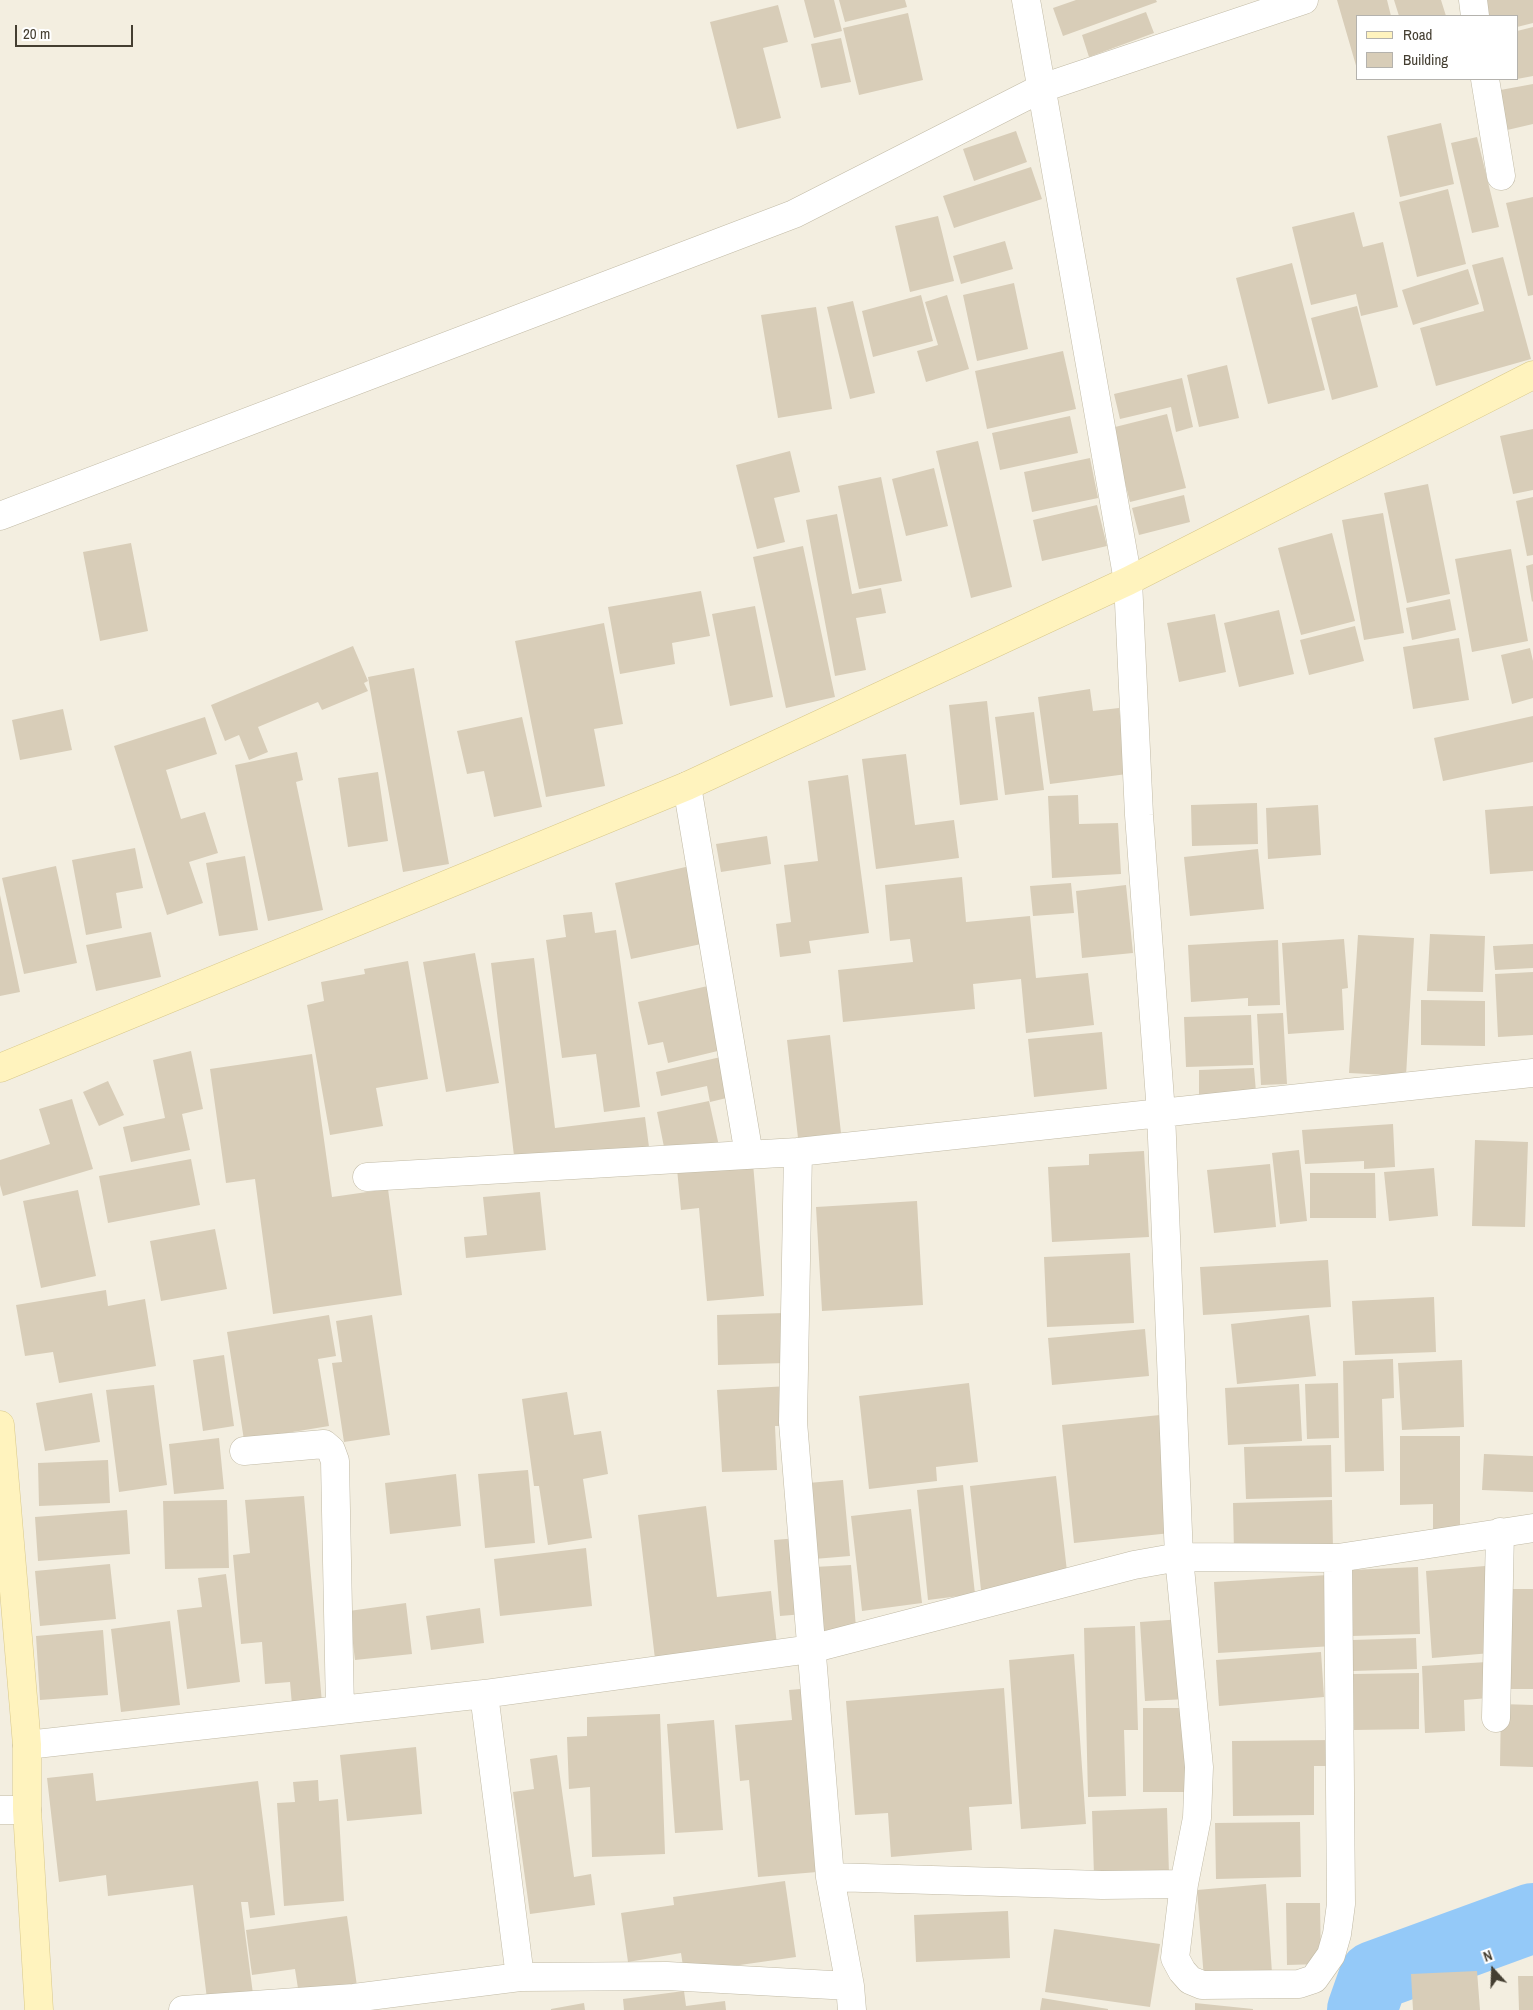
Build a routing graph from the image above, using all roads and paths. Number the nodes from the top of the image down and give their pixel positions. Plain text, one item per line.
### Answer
1 (1026, 0) edge
2 (1304, 0) edge
3 (1473, 0) edge
4 (1475, 15) edge
5 (1485, 80) edge
6 (1042, 88) junction
7 (1501, 176) dead end
8 (1533, 375) edge
9 (0, 516) edge
10 (1128, 581) junction
11 (687, 786) junction
12 (0, 1068) edge
13 (1533, 1073) edge
14 (1161, 1112) junction
15 (798, 1152) junction
16 (749, 1155) junction
17 (367, 1177) dead end
18 (0, 1424) edge
19 (244, 1451) dead end
20 (1533, 1528) edge
21 (1500, 1532) junction
22 (1179, 1557) junction
23 (1338, 1558) junction
24 (812, 1649) junction
25 (484, 1694) junction
26 (340, 1710) junction
27 (1496, 1718) dead end
28 (27, 1745) junction
29 (0, 1810) edge
30 (27, 1810) junction
31 (830, 1877) junction
32 (1184, 1884) junction
33 (520, 1977) junction
34 (851, 1998) edge
35 (39, 2010) edge
36 (183, 2010) edge

1 - 6 street
2 - 6 street
3 - 4 street
5 - 7 street
6 - 9 street
6 - 10 street
8 - 10 street
10 - 11 street
10 - 14 street
11 - 12 street
11 - 16 street
13 - 14 street
14 - 15 street
14 - 22 street
15 - 16 street
15 - 24 street
16 - 17 street
18 - 28 street
19 - 26 street
20 - 21 street
21 - 23 street
21 - 27 street
22 - 23 street
22 - 24 street
22 - 32 street
23 - 32 street
24 - 25 street
24 - 31 street
25 - 26 street
25 - 33 street
26 - 28 street
28 - 30 street
29 - 30 street
30 - 35 street
31 - 32 street
31 - 34 street
33 - 34 street
33 - 36 street

